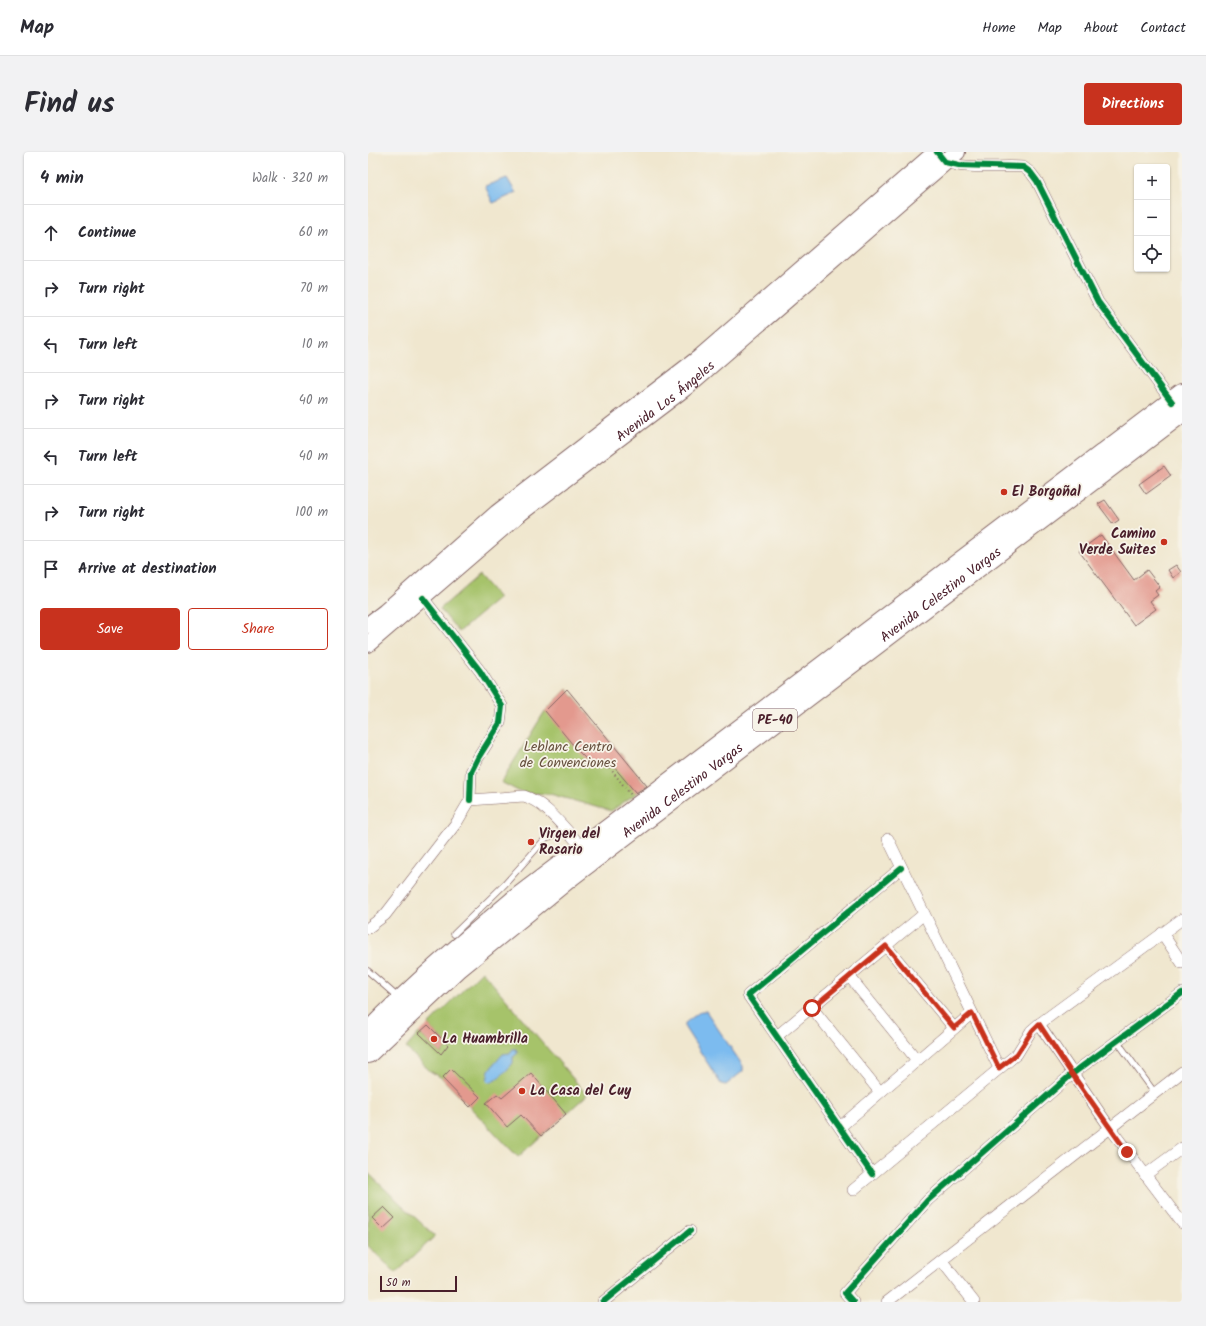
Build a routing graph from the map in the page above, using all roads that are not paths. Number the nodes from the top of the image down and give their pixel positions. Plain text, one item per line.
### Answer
1 (944, 155) edge
2 (1179, 403) edge
3 (423, 598) junction
4 (368, 624) edge
5 (368, 644) edge
6 (692, 774) junction
7 (470, 800) junction
8 (565, 831) junction
9 (614, 834) junction
10 (888, 840) dead end
11 (583, 848) junction
12 (901, 868) junction
13 (924, 914) junction
14 (1182, 919) edge
15 (368, 928) edge
16 (1162, 933) junction
17 (454, 934) dead end
18 (886, 946) junction
19 (1182, 963) edge
20 (368, 971) edge
21 (849, 976) junction
22 (393, 993) dead end
23 (1182, 993) edge
24 (812, 1008) junction
25 (972, 1013) junction
26 (1039, 1024) junction
27 (954, 1028) junction
28 (368, 1033) edge
29 (777, 1036) junction
30 (1117, 1041) junction
31 (368, 1054) edge
32 (917, 1060) junction
33 (999, 1068) junction
34 (1182, 1072) edge
35 (1072, 1074) junction
36 (880, 1092) junction
37 (1155, 1093) junction
38 (840, 1127) junction
39 (1110, 1128) junction
40 (1182, 1148) edge
41 (872, 1174) junction
42 (1146, 1175) junction
43 (853, 1190) dead end
44 (1182, 1223) edge
45 (690, 1231) dead end
46 (941, 1260) junction
47 (603, 1302) edge
48 (852, 1302) edge
49 (887, 1302) edge
50 (974, 1302) edge

1 - 2 street
1 - 3 main road, Avenida Los Ángeles
1 - 4 main road, Avenida Los Ángeles
2 - 6 highway, Avenida Celestino Vargas / PE-40
3 - 5 main road, Avenida Los Ángeles
3 - 7 street
6 - 9 highway, Avenida Celestino Vargas / PE-40
6 - 9 highway, Avenida Celestino Vargas / PE-40
7 - 8 street
7 - 15 street
8 - 11 street
8 - 17 lane
9 - 11 highway, Avenida Celestino Vargas / PE-40
9 - 31 highway, Avenida Celestino Vargas / PE-40
10 - 12 street
11 - 28 highway, Avenida Celestino Vargas / PE-40
12 - 13 street
12 - 29 street
13 - 18 street
13 - 25 street
14 - 16 street
16 - 19 street
16 - 26 street
18 - 21 street
18 - 27 street
20 - 22 lane
21 - 24 street
21 - 32 street
23 - 30 street
24 - 29 street
24 - 36 street
25 - 27 street
25 - 33 street
26 - 33 street
26 - 35 street
27 - 32 street
29 - 38 street
30 - 35 street
30 - 37 lane
32 - 36 street
33 - 41 street
34 - 37 street
35 - 39 street
35 - 48 street
36 - 38 street
37 - 39 street
38 - 41 street
39 - 42 street
39 - 46 street
40 - 42 street
41 - 43 street
42 - 44 street
45 - 47 street
46 - 49 street
46 - 50 street

